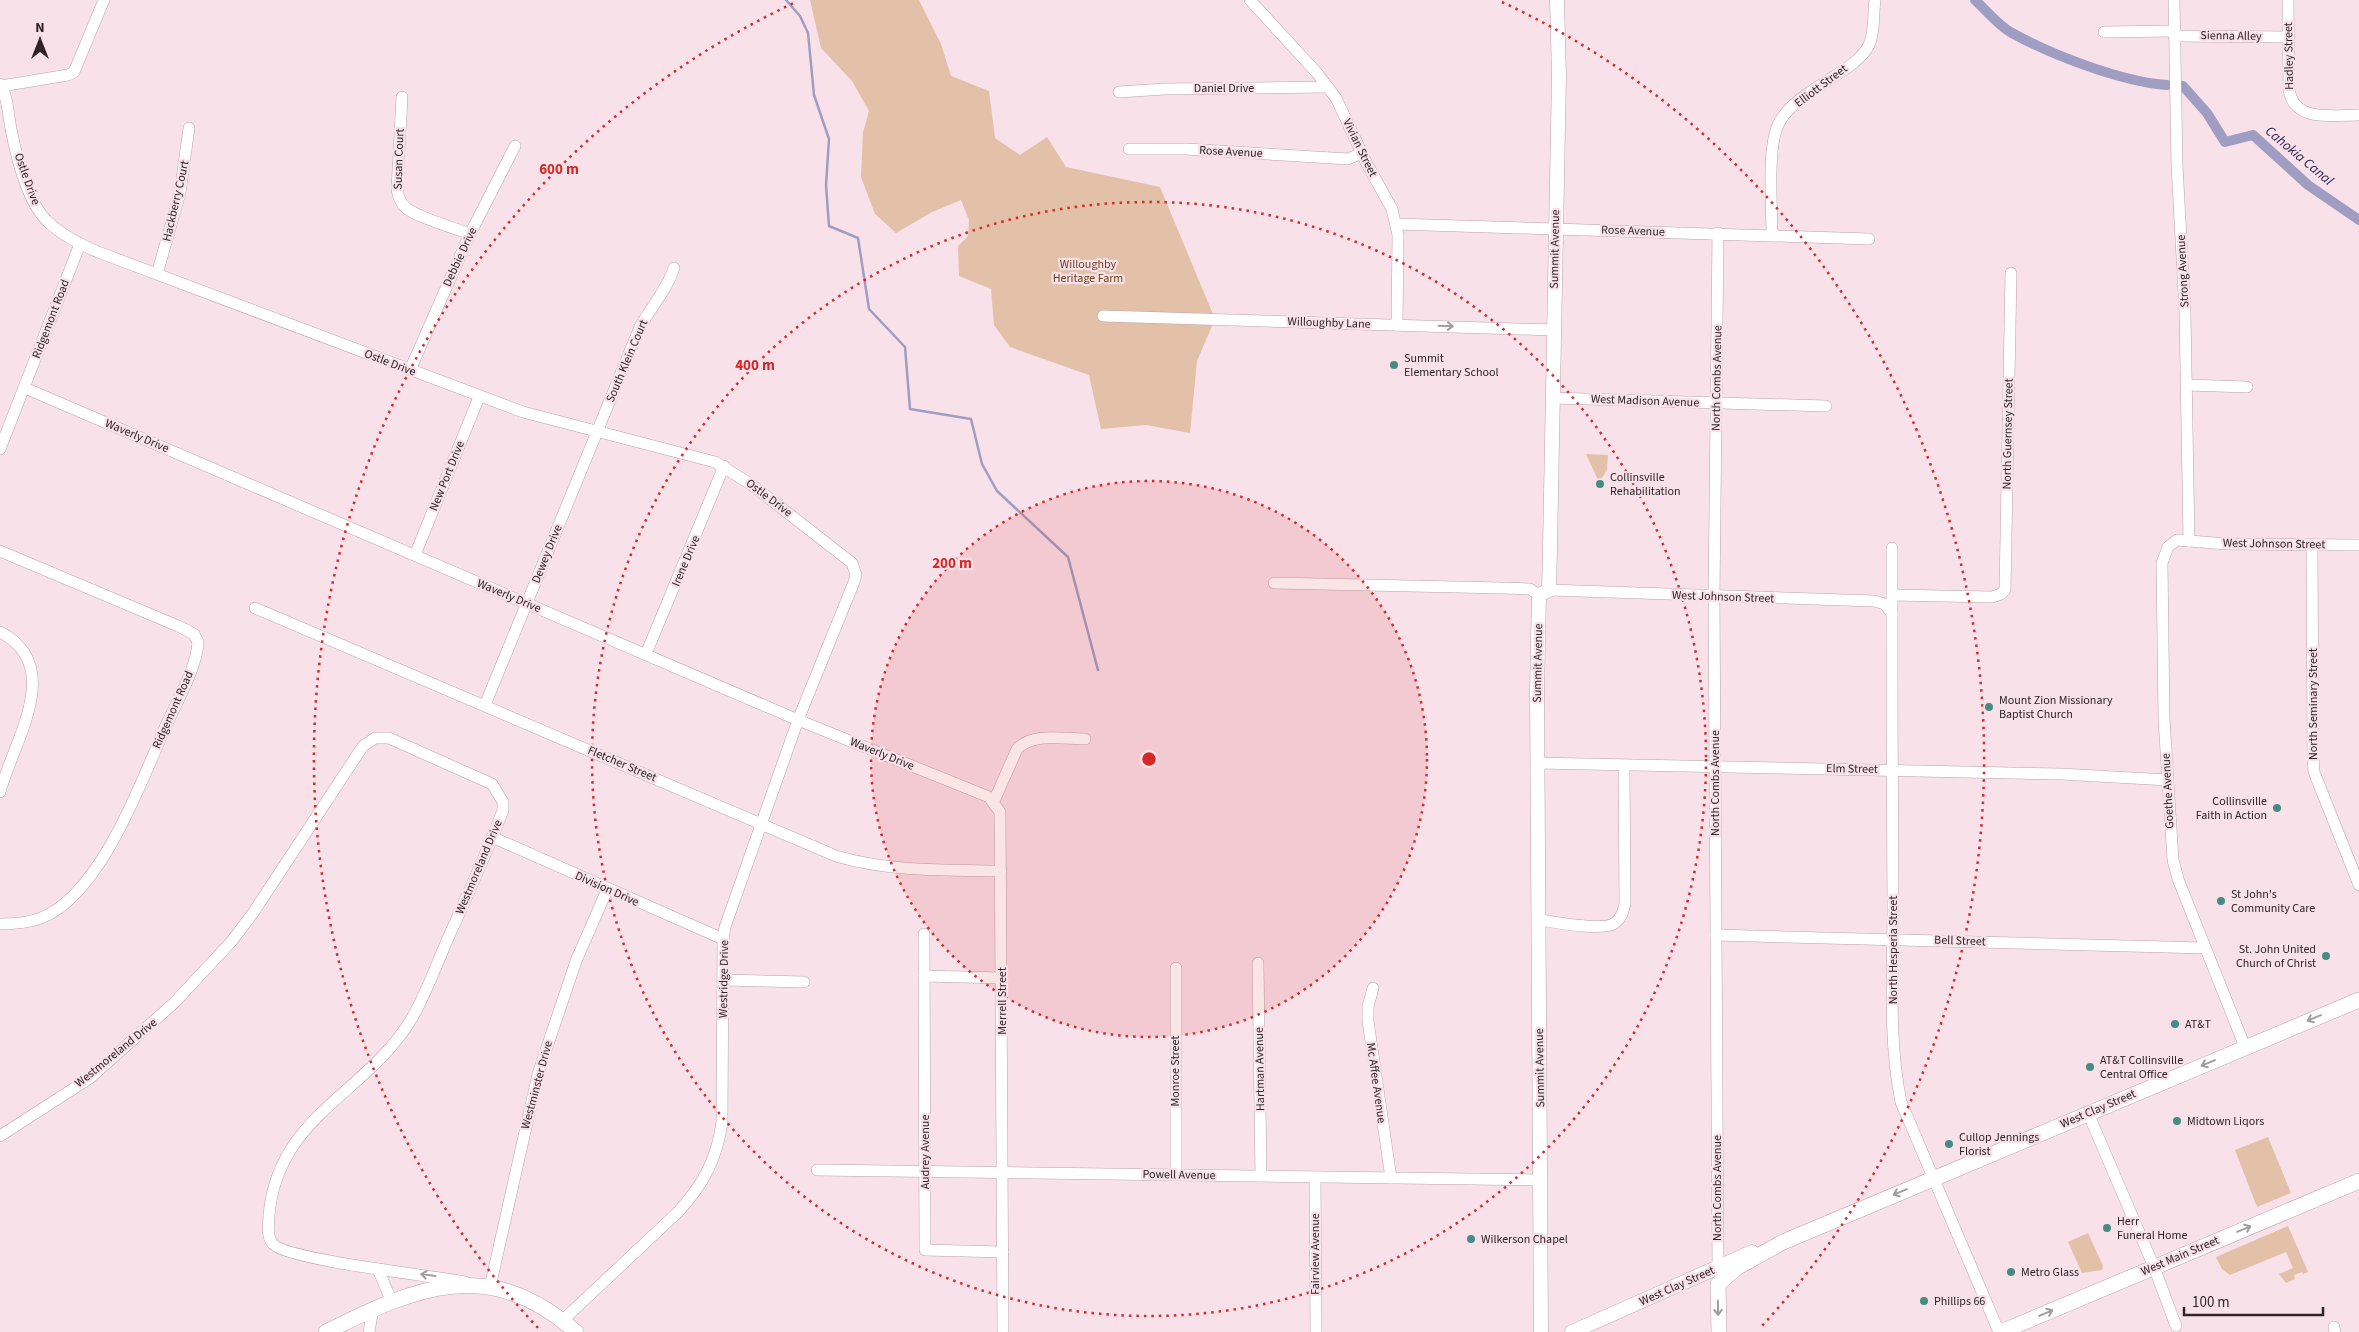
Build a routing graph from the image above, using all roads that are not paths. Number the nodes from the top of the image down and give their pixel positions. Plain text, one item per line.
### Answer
1 (104, 0) edge
2 (1250, 0) edge
3 (1557, 0) edge
4 (1875, 0) edge
5 (2174, 0) edge
6 (2288, 0) edge
7 (2104, 32) dead end
8 (2174, 33) junction
9 (2289, 37) junction
10 (1, 85) edge
11 (1328, 87) junction
12 (1119, 92) dead end
13 (402, 98) dead end
14 (2359, 115) edge
15 (189, 128) dead end
16 (515, 146) dead end
17 (1129, 149) dead end
18 (1362, 153) junction
19 (1396, 224) junction
20 (1556, 228) junction
21 (1718, 233) junction
22 (470, 234) junction
23 (1772, 235) junction
24 (1869, 239) dead end
25 (80, 244) junction
26 (674, 268) dead end
27 (2011, 273) dead end
28 (157, 274) junction
29 (1103, 316) dead end
30 (1397, 325) junction
31 (1554, 330) junction
32 (410, 370) junction
33 (2187, 385) junction
34 (2246, 387) dead end
35 (25, 388) junction
36 (479, 397) junction
37 (1553, 398) junction
38 (1717, 403) junction
39 (1826, 406) dead end
40 (597, 430) junction
41 (0, 450) edge
42 (724, 466) junction
43 (2189, 541) junction
44 (2312, 545) junction
45 (2359, 545) edge
46 (1892, 548) dead end
47 (0, 551) edge
48 (415, 555) junction
49 (855, 570) joint
50 (1274, 583) dead end
51 (1544, 593) junction
52 (1892, 595) junction
53 (1714, 597) junction
54 (527, 603) junction
55 (255, 608) dead end
56 (1892, 614) junction
57 (0, 632) edge
58 (646, 654) junction
59 (485, 705) junction
60 (798, 720) junction
61 (1085, 739) dead end
62 (1537, 763) junction
63 (1624, 766) junction
64 (1715, 766) junction
65 (1892, 770) junction
66 (2168, 780) junction
67 (0, 792) edge
68 (994, 801) junction
69 (761, 825) junction
70 (492, 838) junction
71 (1000, 871) junction
72 (2359, 885) edge
73 (607, 890) junction
74 (1539, 920) junction
75 (0, 924) edge
76 (924, 934) dead end
77 (1716, 935) junction
78 (723, 939) junction
79 (1893, 939) junction
80 (2205, 948) junction
81 (1258, 963) dead end
82 (1176, 968) dead end
83 (924, 976) junction
84 (1001, 978) junction
85 (723, 980) junction
86 (804, 982) dead end
87 (1373, 988) dead end
88 (2359, 1000) edge
89 (2245, 1047) junction
90 (2088, 1113) junction
91 (0, 1136) edge
92 (817, 1170) dead end
93 (925, 1171) junction
94 (1002, 1172) junction
95 (1176, 1174) junction
96 (1262, 1176) junction
97 (1315, 1177) junction
98 (1391, 1178) junction
99 (1932, 1178) junction
100 (1541, 1180) junction
101 (2359, 1181) edge
102 (1783, 1242) junction
103 (1003, 1252) junction
104 (2154, 1267) junction
105 (378, 1268) junction
106 (1718, 1268) junction
107 (1718, 1284) junction
108 (483, 1286) junction
109 (391, 1300) junction
110 (373, 1308) junction
111 (563, 1320) junction
112 (2176, 1326) dead end
113 (326, 1332) edge
114 (369, 1332) edge
115 (576, 1332) edge
116 (1003, 1332) edge
117 (1316, 1332) edge
118 (1541, 1332) edge
119 (1572, 1332) edge
120 (1719, 1332) edge
121 (2000, 1332) edge

1 - 10 street
2 - 11 street, Vivian Street
3 - 20 street, Summit Avenue
4 - 23 street, Elliott Street
5 - 8 street, Strong Avenue
6 - 9 street, Hadley Street
7 - 8 street, Sienna Alley
8 - 9 street, Sienna Alley
8 - 33 street, Strong Avenue
9 - 14 street, Hadley Street
10 - 25 street, Ostle Drive
11 - 12 street, Daniel Drive
11 - 18 street, Vivian Street
13 - 22 street, Susan Court
15 - 28 street, Hackberry Court
16 - 22 street, Debbie Drive
17 - 18 street, Rose Avenue
18 - 19 street, Vivian Street
19 - 20 street, Rose Avenue
19 - 30 street, Vivian Street
20 - 21 street, Rose Avenue
20 - 31 street, Summit Avenue
21 - 23 street, Rose Avenue
21 - 38 street, North Combs Avenue
22 - 32 street, Debbie Drive
23 - 24 street, Rose Avenue
25 - 28 street, Ostle Drive
25 - 35 street, Ridgemont Road
26 - 40 street, South Klein Court
27 - 52 street, North Guernsey Street
28 - 32 street, Ostle Drive
29 - 30 street, Willoughby Lane
30 -> 31 street, Willoughby Lane
31 - 37 street, Summit Avenue
32 - 36 street, Ostle Drive
33 - 34 street
33 - 43 street, Strong Avenue
35 - 41 street, Ridgemont Road
35 - 48 street, Waverly Drive
36 - 40 street, Ostle Drive
36 - 48 street, New Port Drive
37 - 38 street, West Madison Avenue
37 - 51 street, Summit Avenue
38 - 39 street, West Madison Avenue
38 - 53 street, North Combs Avenue
40 - 42 street, Ostle Drive
40 - 54 street, Dewey Drive
42 - 49 street, Ostle Drive
42 - 58 street, Irene Drive
43 - 44 street, West Johnson Street
43 - 66 street, Goethe Avenue
44 - 45 street, West Johnson Street
44 - 72 street, North Seminary Street
46 - 52 street, North Hesperia Street
47 - 75 street, Ridgemont Road
48 - 54 street, Waverly Drive
49 - 60 street, Westridge Drive
50 - 51 street, West Johnson Street
51 - 53 street, West Johnson Street
51 - 62 street, Summit Avenue
52 - 56 street, North Hesperia Street
53 - 56 street, West Johnson Street
53 - 64 street, North Combs Avenue
54 - 58 street, Waverly Drive
54 - 59 street, Dewey Drive
55 - 59 street, Fletcher Street
56 - 65 street, North Hesperia Street
57 - 67 street
58 - 60 street, Waverly Drive
59 - 69 street, Fletcher Street
60 - 68 street, Waverly Drive
60 - 69 street, Westridge Drive
61 - 68 street
62 - 63 street, Elm Street
62 - 74 street, Summit Avenue
63 - 64 street, Elm Street
63 - 74 street
64 - 65 street, Elm Street
64 - 77 street, North Combs Avenue
65 - 66 street, Elm Street
65 - 79 street, North Hesperia Street
66 - 80 street, Goethe Avenue
68 - 71 street, Merrell Street
69 - 71 street, Fletcher Street
69 - 78 street, Westridge Drive
70 - 73 street, Division Drive
70 - 91 street, Westmoreland Drive
70 - 105 street, Westmoreland Drive
71 - 84 street, Merrell Street
73 - 78 street, Division Drive
73 - 108 street, Westminster Drive
74 - 100 street, Summit Avenue
76 - 83 street, Audrey Avenue
77 - 79 street, Bell Street
77 - 106 street, North Combs Avenue
78 - 85 street, Westridge Drive
79 - 80 street, Bell Street
79 - 99 street, North Hesperia Street
80 - 89 street, Goethe Avenue
81 - 96 street, Hartman Avenue
82 - 95 street, Monroe Street
83 - 84 street
83 - 93 street, Audrey Avenue
84 - 94 street, Merrell Street
85 - 86 street
85 - 111 street, Westridge Drive
87 - 98 street, Mc Affee Avenue
88 -> 89 main road, West Clay Street
89 -> 90 main road, West Clay Street
90 - 99 main road, West Clay Street
90 - 104 street
92 - 93 street, Powell Avenue
93 - 94 street, Powell Avenue
93 - 103 street, Audrey Avenue
94 - 95 street, Powell Avenue
94 - 103 street, Merrell Street
95 - 96 street, Powell Avenue
96 - 97 street, Powell Avenue
97 - 98 street, Powell Avenue
97 - 117 street, Fairview Avenue
98 - 100 street, Powell Avenue
99 -> 102 main road, West Clay Street
99 - 121 street, North Hesperia Street
100 - 118 street, Summit Avenue
104 -> 101 main road, West Main Street
102 - 106 street, West Clay Street
102 - 107 main road, West Clay Street
103 - 116 street, Merrell Street
104 - 112 street
121 -> 104 main road, West Main Street
108 -> 105 street, Westmoreland Drive
105 - 109 street
106 - 107 street, North Combs Avenue
106 - 119 street, West Clay Street
107 -> 120 main road, North Combs Avenue
108 - 109 main road
108 - 111 main road
109 - 110 main road
110 - 113 main road
110 - 114 street
111 - 115 main road

